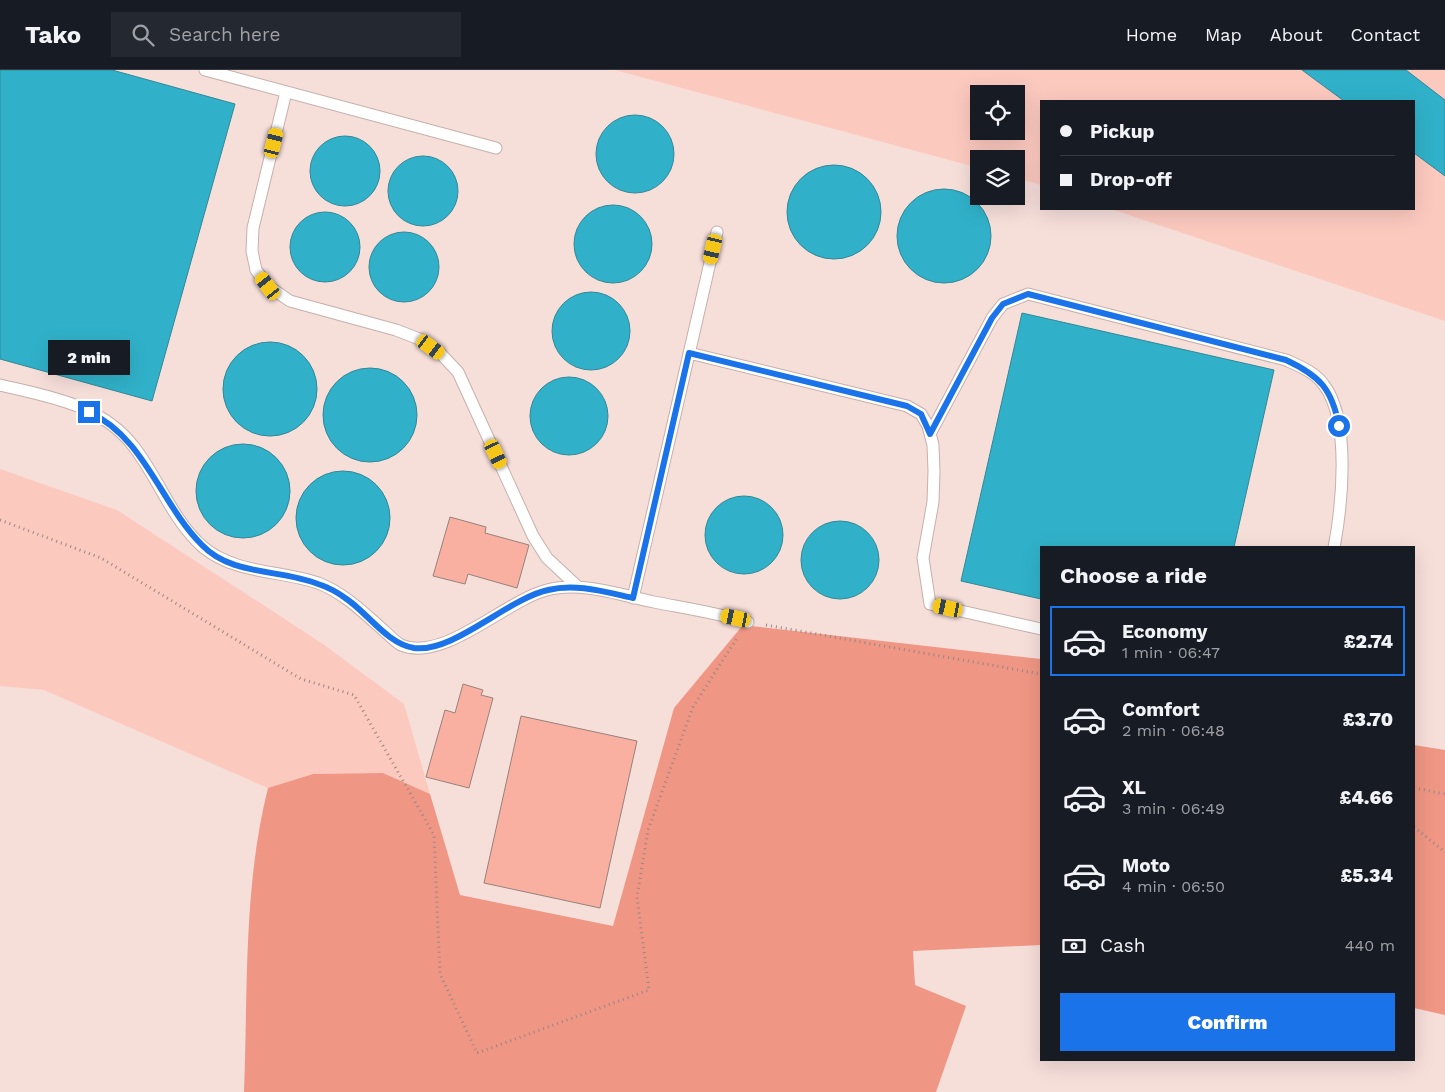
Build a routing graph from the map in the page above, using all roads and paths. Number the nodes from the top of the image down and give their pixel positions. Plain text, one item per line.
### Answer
1 (205, 70) edge
2 (286, 92) junction
3 (496, 148) dead end
4 (717, 232) dead end
5 (689, 353) junction
6 (0, 385) edge
7 (930, 434) junction
8 (0, 520) edge
9 (1334, 546) edge
10 (578, 587) junction
11 (633, 598) junction
12 (748, 622) junction
13 (1040, 629) edge
14 (1040, 674) edge
15 (1415, 788) edge
16 (1445, 794) edge
17 (1415, 828) edge
18 (1445, 852) edge

1 - 2 lane
2 - 3 lane
2 - 10 lane
4 - 5 lane
5 - 7 lane
5 - 11 lane
6 - 10 lane
7 - 9 lane
7 - 13 lane
8 - 12 path
10 - 11 lane
11 - 12 lane
12 - 14 path
15 - 16 path
17 - 18 path

